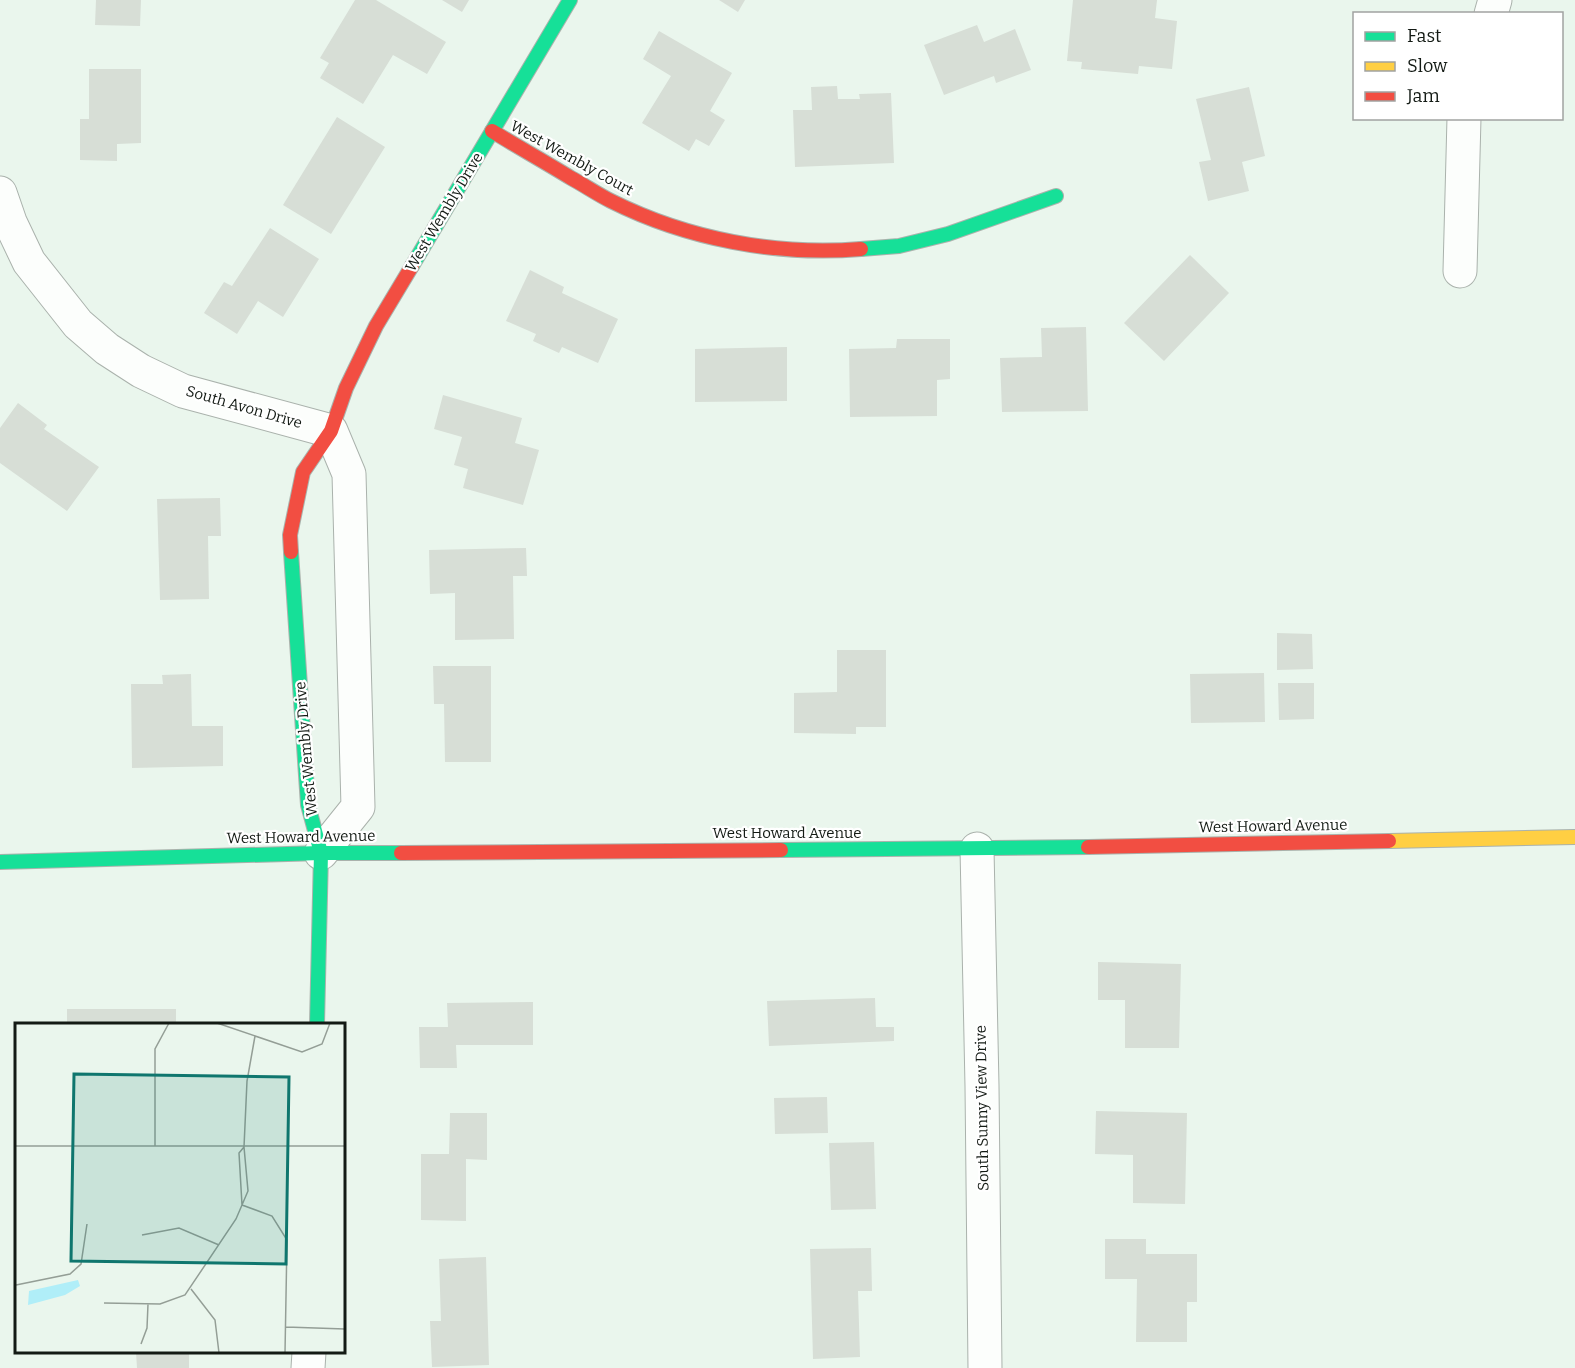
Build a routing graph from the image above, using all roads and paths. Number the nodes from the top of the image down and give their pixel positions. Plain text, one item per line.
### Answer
1 (570, 0) edge
2 (1464, 120) edge
3 (492, 131) junction
4 (0, 193) edge
5 (1056, 196) dead end
6 (1460, 271) dead end
7 (331, 430) junction
8 (1575, 837) edge
9 (977, 849) junction
10 (321, 853) junction
11 (0, 862) edge
12 (316, 1023) edge
13 (309, 1353) edge
14 (308, 1368) edge
15 (985, 1368) edge

1 - 3 street, West Wembly Drive
2 - 6 street
3 - 5 street, West Wembly Court
3 - 7 street, West Wembly Drive
4 - 7 street, South Avon Drive
7 - 10 street, West Wembly Drive
7 - 10 street
8 - 9 street, West Howard Avenue
9 - 10 street, West Howard Avenue
9 - 15 street, South Sunny View Drive
10 - 11 street, West Howard Avenue
10 - 12 street, West Wembly Drive
13 - 14 street

